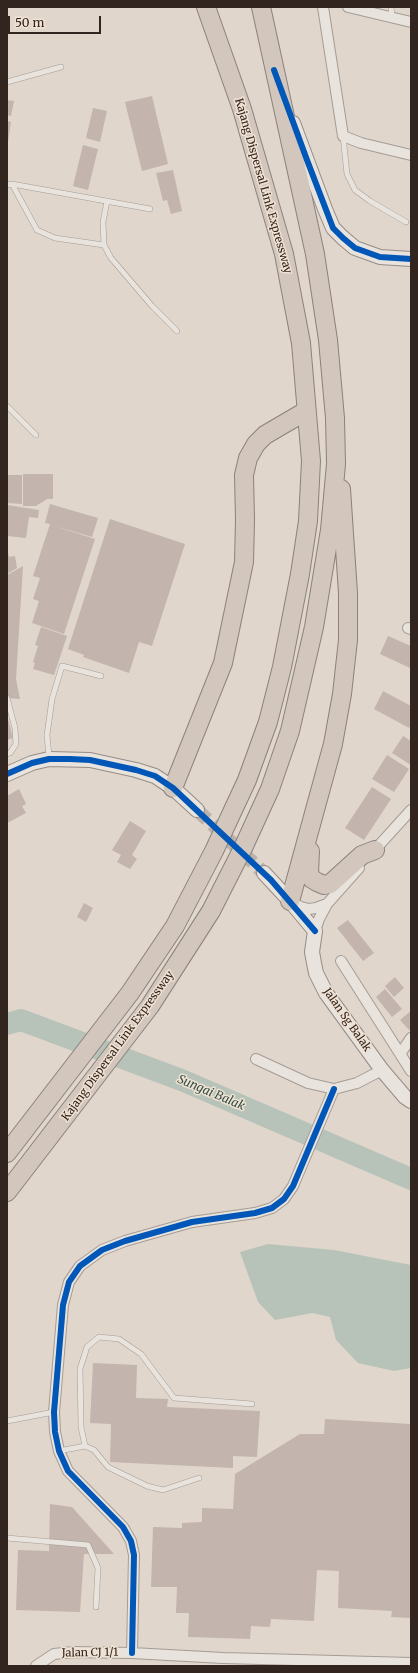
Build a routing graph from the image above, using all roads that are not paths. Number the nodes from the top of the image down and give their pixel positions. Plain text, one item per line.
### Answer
1 (206, 7) edge
2 (261, 7) edge
3 (323, 7) edge
4 (348, 7) edge
5 (391, 7) edge
6 (392, 18) junction
7 (411, 22) edge
8 (61, 67) dead end
9 (274, 70) junction
10 (7, 82) edge
11 (343, 136) junction
12 (411, 155) edge
13 (10, 184) edge
14 (106, 201) junction
15 (150, 209) dead end
16 (406, 222) dead end
17 (104, 245) junction
18 (411, 259) edge
19 (177, 331) dead end
20 (7, 406) edge
21 (306, 411) junction
22 (36, 435) dead end
23 (336, 464) junction
24 (101, 676) dead end
25 (7, 698) edge
26 (7, 754) edge
27 (49, 759) junction
28 (7, 774) edge
29 (173, 788) junction
30 (197, 810) tunnel mouth
31 (411, 810) edge
32 (311, 828) junction
33 (375, 850) junction
34 (264, 873) tunnel mouth
35 (290, 901) junction
36 (327, 904) junction
37 (315, 931) junction
38 (341, 961) dead end
39 (411, 1038) edge
40 (400, 1054) junction
41 (256, 1059) dead end
42 (382, 1070) junction
43 (411, 1071) edge
44 (334, 1088) junction
45 (411, 1101) edge
46 (7, 1153) edge
47 (7, 1192) edge
48 (252, 1404) dead end
49 (54, 1412) junction
50 (7, 1421) edge
51 (86, 1446) junction
52 (58, 1451) junction
53 (199, 1478) dead end
54 (7, 1538) edge
55 (96, 1607) dead end
56 (132, 1653) junction
57 (223, 1662) edge
58 (411, 1663) edge
59 (398, 1665) edge
60 (36, 1666) edge

1 - 21 highway, Kajang Dispersal Link Expressway
2 - 9 highway, Kajang Dispersal Link Expressway
3 - 11 street
4 - 6 street
5 - 6 lane
6 - 7 street
8 - 10 lane
9 - 18 street
9 - 23 highway, Kajang Dispersal Link Expressway
11 - 12 street
11 - 16 lane
13 - 14 lane
13 - 17 lane
14 - 15 lane
14 - 17 lane
17 - 19 lane
20 - 22 lane
21 - 29 highway
21 - 46 highway, Kajang Dispersal Link Expressway
23 - 32 highway
23 - 47 highway, Kajang Dispersal Link Expressway
24 - 27 lane
25 - 26 lane
27 - 28 street
27 - 29 street
29 - 30 street
31 - 33 street
32 - 33 highway
32 - 35 highway
33 - 36 street
34 - 35 street
35 - 36 street
35 - 37 street
36 - 37 street
37 - 42 street, Jalan Sg Balak
38 - 40 street
39 - 40 street
40 - 43 street
41 - 44 street
42 - 44 street
42 - 45 street, Jalan Sg Balak
44 - 49 street
48 - 51 lane
49 - 50 lane
49 - 52 street
51 - 52 lane
51 - 53 lane
52 - 56 street
54 - 55 lane
56 - 57 street, Jalan CJ 1/1
56 - 60 street, Jalan CJ 1/1
57 - 59 street, Jalan CJ 1/1
58 - 59 street, Jalan CJ 1/1

